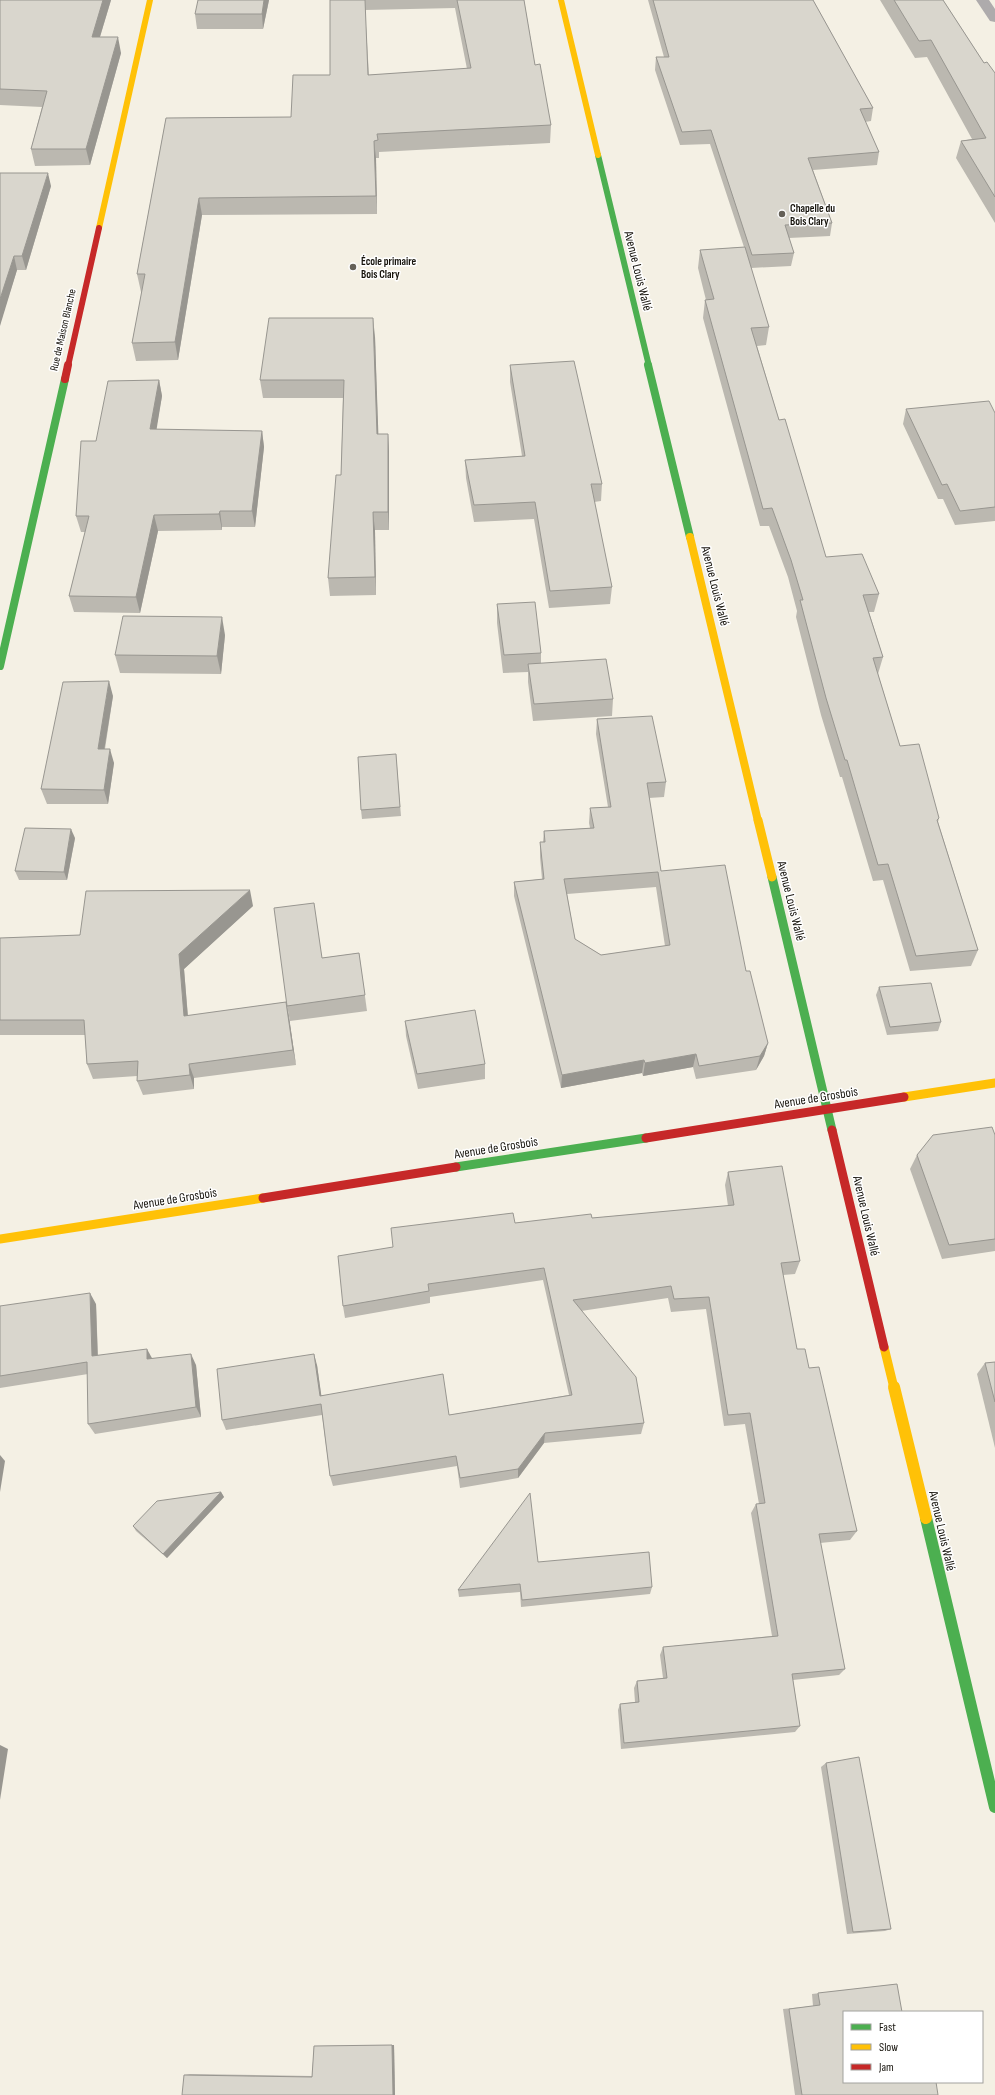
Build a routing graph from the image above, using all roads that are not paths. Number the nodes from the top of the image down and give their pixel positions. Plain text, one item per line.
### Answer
1 (150, 0) edge
2 (561, 0) edge
3 (982, 0) edge
4 (995, 18) edge
5 (0, 666) edge
6 (995, 1083) edge
7 (829, 1110) junction
8 (0, 1239) edge
9 (995, 1807) edge

1 - 5 street, Rue de Maison Blanche
2 - 7 street, Avenue Louis Wallé
3 - 4 street
6 - 7 street, Avenue de Grosbois
7 - 8 street, Avenue de Grosbois
7 - 9 street, Avenue Louis Wallé

